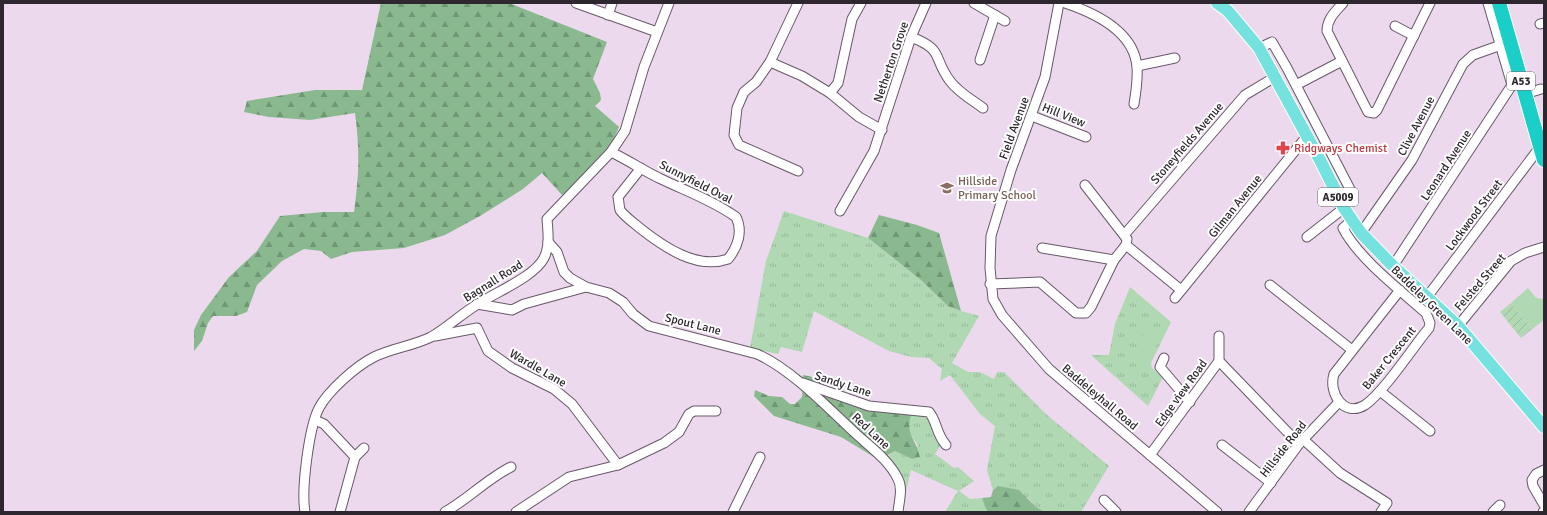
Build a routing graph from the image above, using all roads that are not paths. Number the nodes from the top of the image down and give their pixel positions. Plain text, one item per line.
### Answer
1 (576, 3) edge
2 (612, 3) edge
3 (669, 3) edge
4 (798, 3) edge
5 (861, 3) edge
6 (926, 3) edge
7 (974, 3) edge
8 (1059, 3) edge
9 (1065, 3) edge
10 (1217, 3) edge
11 (1343, 3) edge
12 (1430, 3) edge
13 (1488, 3) edge
14 (1499, 3) edge
15 (608, 15) junction
16 (995, 16) junction
17 (1005, 21) dead end
18 (1395, 26) dead end
19 (657, 32) junction
20 (911, 36) junction
21 (1414, 36) junction
22 (1501, 45) junction
23 (1259, 48) junction
24 (1175, 58) dead end
25 (980, 60) dead end
26 (1342, 61) junction
27 (770, 62) junction
28 (1137, 66) junction
29 (1276, 77) junction
30 (1296, 85) junction
31 (1519, 87) junction
32 (1540, 89) dead end
33 (830, 93) junction
34 (981, 103) dead end
35 (1134, 104) dead end
36 (1032, 116) junction
37 (882, 130) junction
38 (1307, 136) junction
39 (1086, 137) dead end
40 (611, 152) junction
41 (1542, 153) edge
42 (641, 168) junction
43 (798, 171) dead end
44 (1085, 185) dead end
45 (1344, 208) junction
46 (840, 211) dead end
47 (1352, 220) junction
48 (1361, 233) junction
49 (1125, 234) junction
50 (1307, 237) dead end
51 (548, 242) junction
52 (1126, 245) junction
53 (1544, 247) edge
54 (1042, 248) dead end
55 (1114, 260) junction
56 (1393, 266) junction
57 (990, 284) junction
58 (1270, 285) dead end
59 (586, 287) junction
60 (1400, 290) junction
61 (477, 304) junction
62 (1428, 304) junction
63 (1458, 326) junction
64 (1218, 336) dead end
65 (430, 337) junction
66 (1352, 350) junction
67 (1164, 358) dead end
68 (1220, 361) junction
69 (798, 382) junction
70 (1380, 391) junction
71 (1190, 402) junction
72 (1339, 402) junction
73 (716, 411) dead end
74 (315, 420) junction
75 (1544, 427) edge
76 (1430, 431) dead end
77 (1302, 442) junction
78 (946, 445) dead end
79 (1222, 445) dead end
80 (364, 448) dead end
81 (1150, 455) junction
82 (355, 457) junction
83 (760, 458) dead end
84 (618, 464) junction
85 (511, 467) dead end
86 (1544, 470) edge
87 (1271, 483) junction
88 (1104, 500) dead end
89 (1500, 505) dead end
90 (1544, 505) edge
91 (1211, 510) edge
92 (448, 511) edge
93 (305, 512) edge
94 (340, 512) edge
95 (516, 512) edge
96 (733, 512) edge
97 (898, 512) edge
98 (1116, 512) edge
99 (1249, 512) edge
100 (1381, 512) edge
101 (1493, 512) edge

1 - 15 street
2 - 15 street
3 - 19 street, Bagnall Road
4 - 27 street
5 - 33 street
6 - 20 street, Netherton Grove
7 - 16 street
8 - 36 street, Field Avenue
9 - 28 street
10 - 23 main road, Baddeley Green Lane / A5009
11 - 26 street
12 - 21 street
13 - 22 street
14 - 31 highway, A53
15 - 19 street
16 - 17 street
16 - 25 street
18 - 21 street
19 - 40 street, Bagnall Road
20 - 34 street
20 - 37 street, Netherton Grove
21 - 26 street
22 - 31 street
22 - 48 street, Clive Avenue
23 - 29 main road, Baddeley Green Lane / A5009
23 - 30 street
24 - 28 street
26 - 30 street
27 - 33 street
27 - 43 street
28 - 35 street
29 - 38 main road, Baddeley Green Lane / A5009
29 - 49 street, Stoneyfields Avenue
30 - 45 street
31 - 32 street
31 - 41 highway, A53
31 - 56 street, Leonard Avenue
33 - 37 street
36 - 39 street, Hill View
36 - 57 street, Field Avenue
37 - 46 street, Netherton Grove
38 - 45 main road, Baddeley Green Lane / A5009
38 - 52 street, Gilman Avenue
40 - 42 street, Sunnyfield Oval
40 - 51 street, Bagnall Road
41 - 62 street, Lockwood Street
42 - 42 street, Sunnyfield Oval
44 - 49 street
45 - 47 main road, Baddeley Green Lane / A5009
45 - 50 street
47 - 48 main road, Baddeley Green Lane / A5009
47 - 60 street, Baddeley Green Lane
48 - 56 main road, Baddeley Green Lane / A5009
49 - 52 street
51 - 59 street, Spout Lane
51 - 61 street, Bagnall Road
52 - 55 street
53 - 63 street, Felsted Street
54 - 55 street
55 - 57 street
56 - 62 main road, Baddeley Green Lane / A5009
57 - 81 street, Baddeleyhall Road
58 - 66 street
59 - 61 street, Spout Lane
59 - 69 street, Spout Lane
60 - 62 street, Baddeley Green Lane
60 - 66 street
61 - 65 street, Bagnall Road
62 - 63 main road, Baddeley Green Lane / A5009
62 - 70 street, Baker Crescent
63 - 75 main road, Baddeley Green Lane / A5009
64 - 68 street
65 - 74 street, Bagnall Road
65 - 84 street, Wardle Lane
66 - 72 street
67 - 71 street
68 - 71 street, Edge view Road
68 - 77 street, Edge view Road
69 - 78 street, Sandy Lane
69 - 97 street, Red Lane
70 - 72 street, Baker Crescent
70 - 76 street
71 - 81 street, Edge view Road
72 - 77 street, Hillside Road
73 - 84 street
74 - 82 street
74 - 93 street, Bagnall Road
77 - 87 street, Hillside Road
77 - 100 street, Edge view Road
79 - 87 street
80 - 82 street
81 - 91 street, Baddeleyhall Road
82 - 94 street
83 - 96 street
84 - 95 street
85 - 92 street
86 - 90 street
87 - 99 street, Hillside Road
88 - 98 street
89 - 101 street

